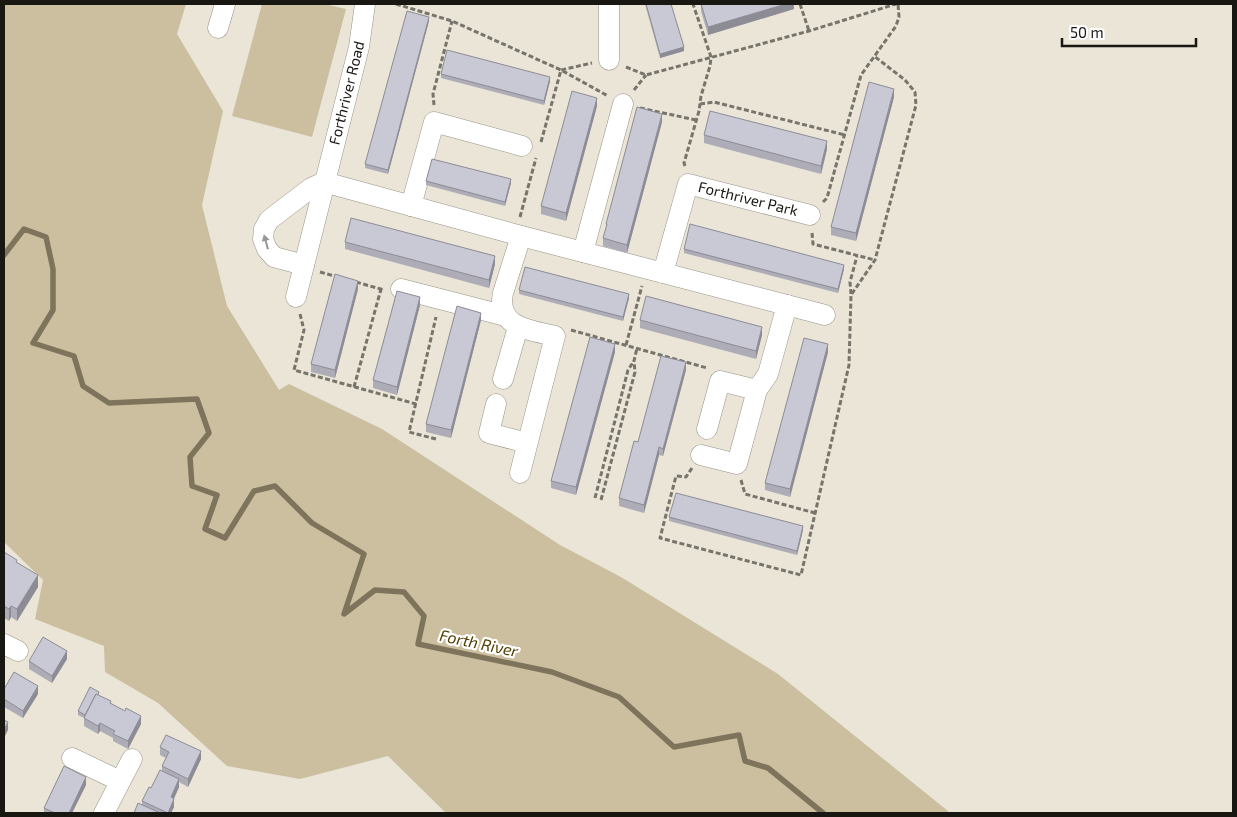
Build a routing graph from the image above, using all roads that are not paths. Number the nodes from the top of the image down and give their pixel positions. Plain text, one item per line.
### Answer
1 (225, 4) edge
2 (365, 4) edge
3 (609, 4) edge
4 (218, 28) dead end
5 (609, 60) road end
6 (623, 104) road end
7 (522, 146) dead end
8 (324, 182) junction
9 (411, 206) junction
10 (810, 215) road end
11 (521, 236) junction
12 (583, 252) junction
13 (304, 265) junction
14 (655, 271) junction
15 (402, 289) road end
16 (296, 297) road end
17 (787, 305) junction
18 (826, 315) dead end
19 (512, 321) junction
20 (503, 379) dead end
21 (757, 390) junction
22 (496, 404) dead end
23 (707, 429) dead end
24 (527, 443) junction
25 (701, 455) road end
26 (520, 473) dead end
27 (72, 758) dead end
28 (132, 759) dead end
29 (120, 781) junction
30 (104, 813) edge

1 - 4 street
2 - 8 street, Forthriver Road
3 - 5 street
6 - 12 street
7 - 9 street
8 - 9 street
8 - 13 street, Forthriver Road
13 -> 8 street
9 - 11 street
10 - 14 street, Forthriver Park
11 - 12 street
11 - 19 street
12 - 14 street
13 - 16 street, Forthriver Road
14 - 17 street
15 - 19 street
17 - 18 street
17 - 21 street
19 - 20 street
19 - 24 street
21 - 23 street
21 - 25 street
22 - 24 street
24 - 26 street
27 - 29 street
28 - 29 street
29 - 30 street

